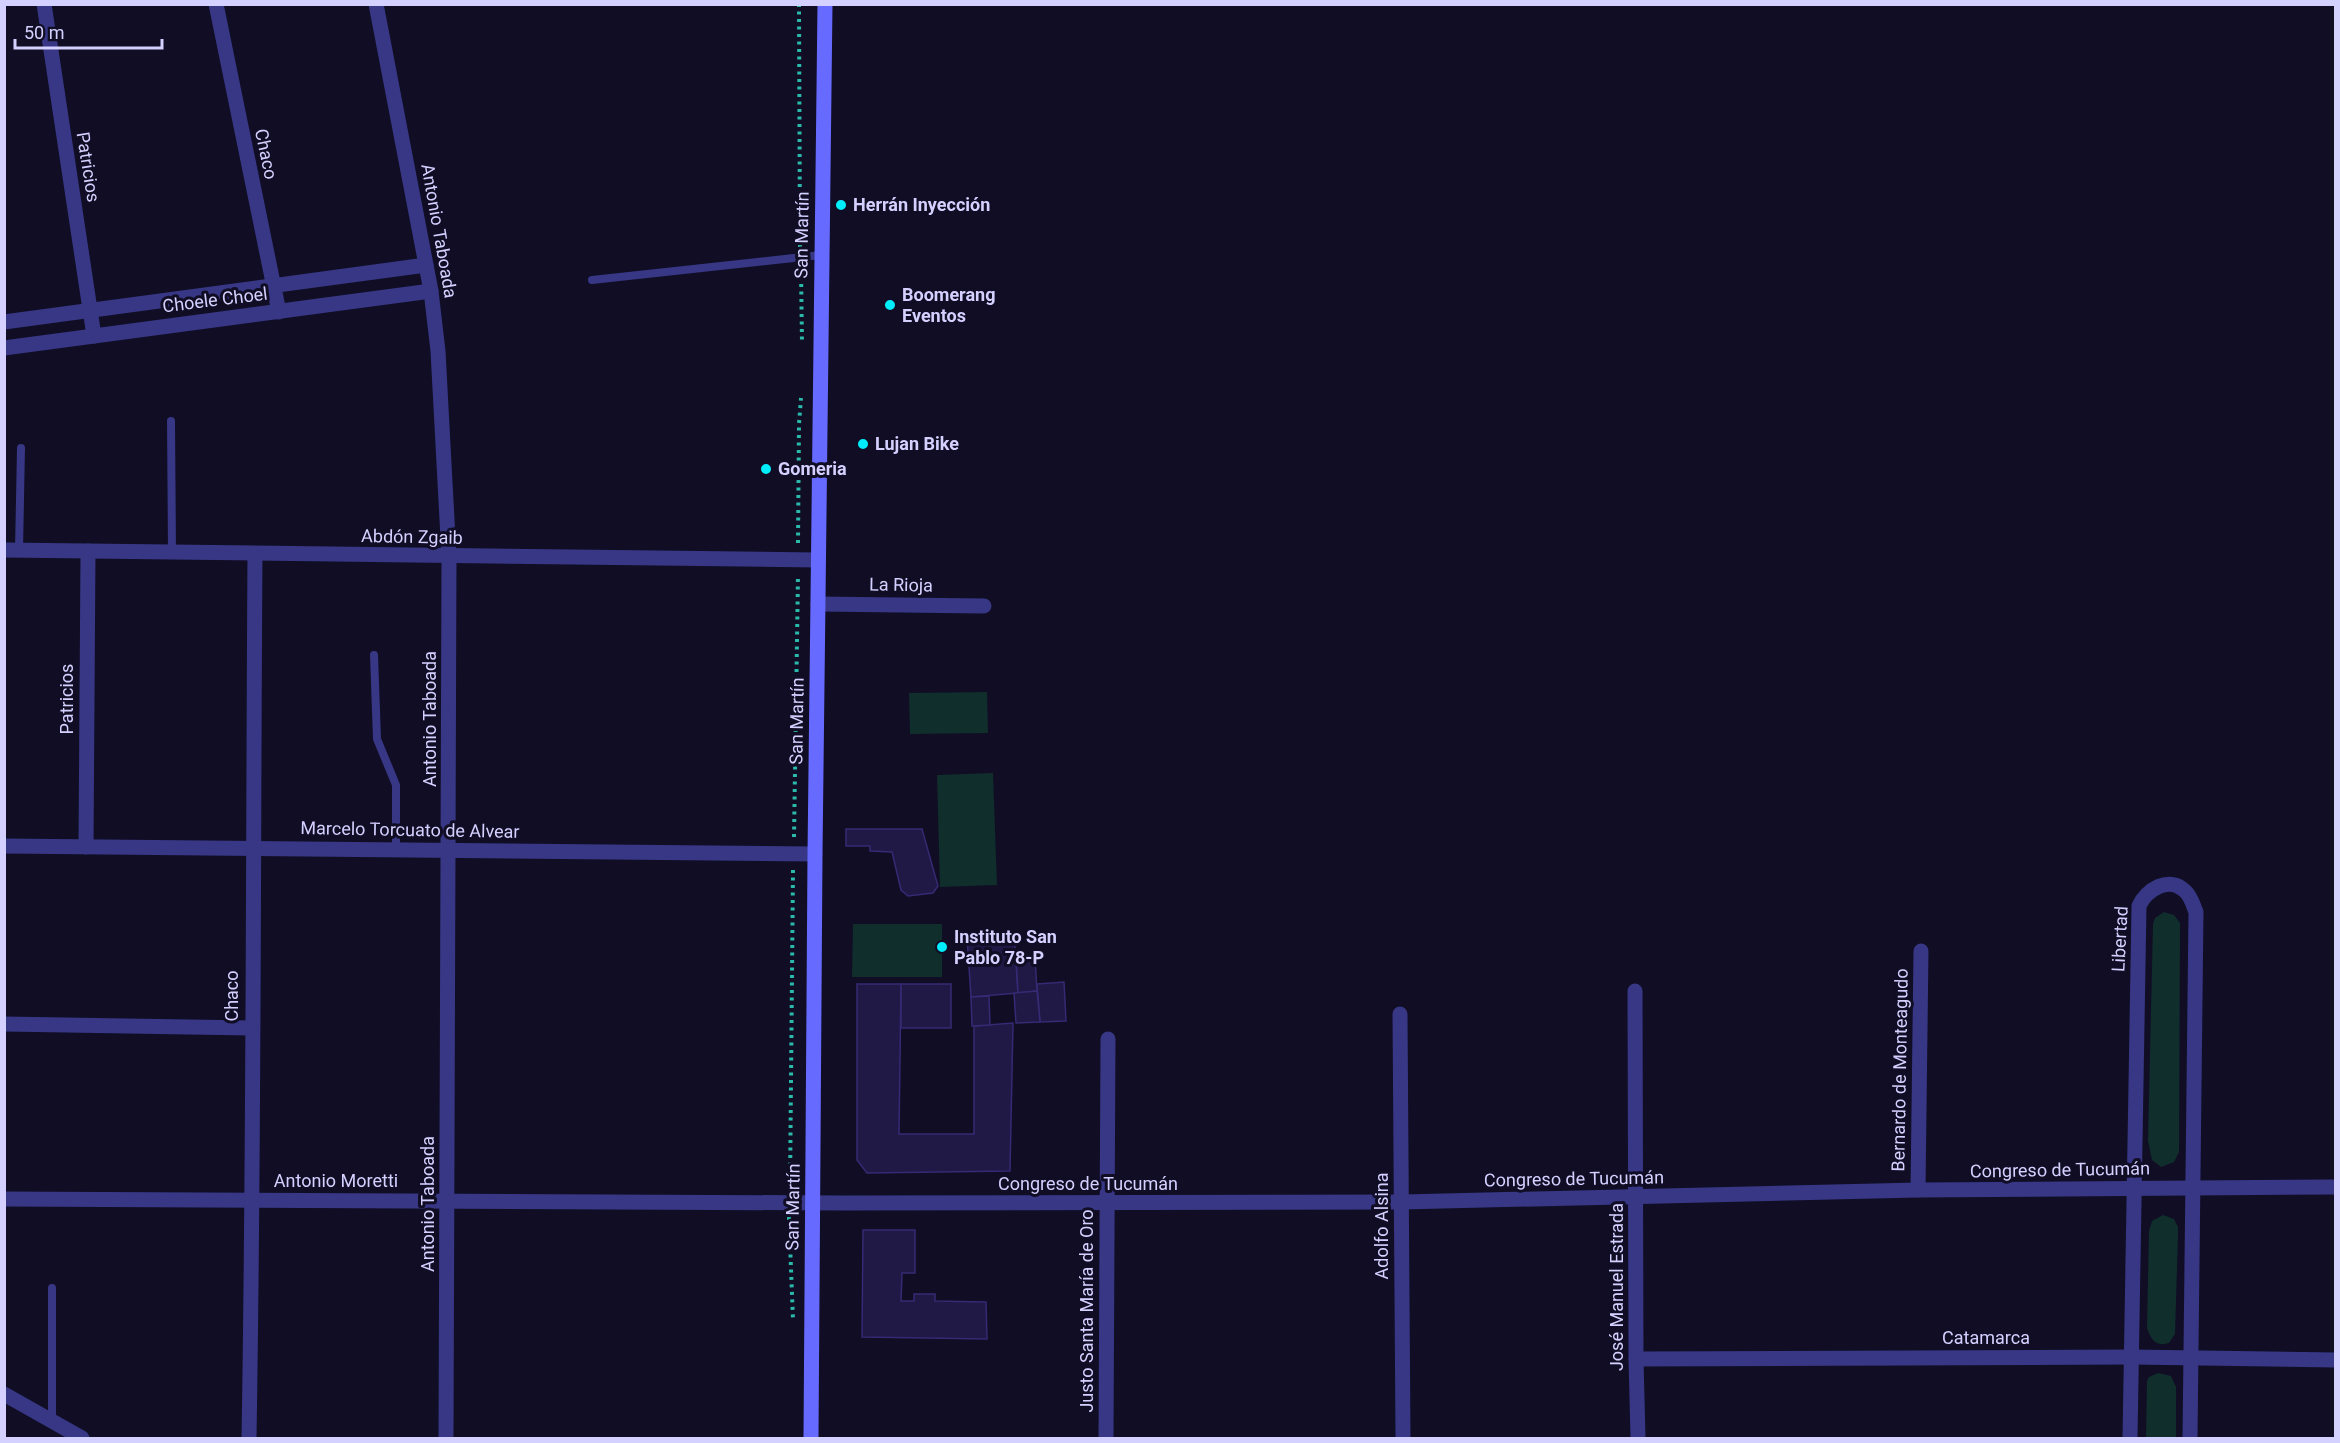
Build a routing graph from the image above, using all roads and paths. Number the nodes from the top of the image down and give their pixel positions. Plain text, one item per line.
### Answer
1 (44, 4) edge
2 (216, 4) edge
3 (376, 4) edge
4 (799, 4) edge
5 (825, 4) edge
6 (821, 255) junction
7 (801, 256) junction
8 (426, 265) junction
9 (592, 280) dead end
10 (273, 286) junction
11 (431, 291) junction
12 (90, 311) junction
13 (279, 312) junction
14 (4, 322) edge
15 (94, 336) junction
16 (4, 348) edge
17 (803, 351) dead end
18 (802, 393) dead end
19 (171, 421) dead end
20 (21, 448) dead end
21 (12, 550) edge
22 (88, 551) junction
23 (172, 552) junction
24 (255, 554) junction
25 (449, 557) junction
26 (798, 560) junction
27 (818, 560) junction
28 (818, 604) junction
29 (984, 606) dead end
30 (374, 655) dead end
31 (4, 846) edge
32 (86, 847) junction
33 (253, 848) junction
34 (396, 850) junction
35 (450, 850) junction
36 (793, 853) junction
37 (815, 854) junction
38 (1921, 951) dead end
39 (1635, 991) dead end
40 (1400, 1014) dead end
41 (4, 1024) edge
42 (251, 1028) junction
43 (1108, 1039) dead end
44 (2336, 1187) edge
45 (2134, 1188) junction
46 (2192, 1188) junction
47 (1918, 1190) junction
48 (1636, 1197) junction
49 (4, 1198) edge
50 (448, 1200) junction
51 (253, 1201) junction
52 (789, 1202) junction
53 (812, 1202) junction
54 (1402, 1202) junction
55 (1107, 1203) junction
56 (52, 1288) dead end
57 (793, 1323) dead end
58 (2132, 1357) junction
59 (2191, 1358) junction
60 (1636, 1359) junction
61 (2336, 1360) edge
62 (4, 1394) edge
63 (52, 1423) junction
64 (82, 1438) edge
65 (249, 1438) edge
66 (446, 1438) edge
67 (811, 1438) edge
68 (1106, 1438) edge
69 (1403, 1438) edge
70 (1638, 1438) edge
71 (2130, 1438) edge
72 (2190, 1438) edge

1 - 12 street, Patricios
2 - 10 street, Chaco
3 - 8 street, Antonio Taboada
4 - 7 path
5 - 6 main road, San Martín
6 - 7 lane
6 - 27 main road, San Martín
7 - 9 lane
7 - 17 path
8 - 10 street, Choele Choel
8 - 11 street, Antonio Taboada
10 - 12 street, Choele Choel
10 - 13 street, Chaco
11 - 13 street, Choele Choel
11 - 25 street, Antonio Taboada
12 - 14 street, Choele Choel
12 - 15 street, Patricios
13 - 15 street, Choele Choel
15 - 16 street, Choele Choel
18 - 26 path
19 - 23 lane
20 - 21 lane
21 - 22 street, Abdón Zgaib
22 - 23 street, Abdón Zgaib
22 - 32 street, Patricios
23 - 24 street, Abdón Zgaib
24 - 25 street, Abdón Zgaib
24 - 33 street, Chaco
25 - 26 street, Abdón Zgaib
25 - 35 street, Antonio Taboada
26 - 27 street, Abdón Zgaib
26 - 36 path
27 - 28 main road, San Martín
28 - 29 street, La Rioja
28 - 37 main road, San Martín
30 - 34 lane
31 - 32 street, Marcelo Torcuato de Alvear
32 - 33 street, Marcelo Torcuato de Alvear
33 - 34 street, Marcelo Torcuato de Alvear
33 - 42 street, Chaco
34 - 35 street, Marcelo Torcuato de Alvear
35 - 36 street, Marcelo Torcuato de Alvear
35 - 50 street, Antonio Taboada
36 - 37 street, Marcelo Torcuato de Alvear
36 - 52 path
37 - 53 main road, San Martín
38 - 47 street, Bernardo de Monteagudo
39 - 48 street, José Manuel Estrada
40 - 54 street, Adolfo Alsina
41 - 42 street
42 - 51 street, Chaco
43 - 55 street, Justo Santa María de Oro
44 - 46 street, Congreso de Tucumán
45 - 46 street, Congreso de Tucumán
45 - 46 street, Libertad
45 - 47 street, Congreso de Tucumán
45 - 58 street, Libertad
46 - 59 street, Libertad
47 - 48 street, Congreso de Tucumán
48 - 54 street, Congreso de Tucumán
48 - 60 street, José Manuel Estrada
49 - 51 street, Antonio Moretti
50 - 51 street, Antonio Moretti
50 - 52 street, Antonio Moretti
50 - 66 street, Antonio Taboada
51 - 65 street, Chaco
52 - 53 street, Antonio Moretti
52 - 57 path
53 - 55 street, Congreso de Tucumán
53 - 67 main road, San Martín
54 - 55 street, Congreso de Tucumán
54 - 69 street, Adolfo Alsina
55 - 68 street, Justo Santa María de Oro
56 - 63 lane
58 - 59 street, Catamarca
58 - 60 street, Catamarca
58 - 71 street, Libertad
59 - 61 street, Catamarca
59 - 72 street, Libertad
60 - 70 street, José Manuel Estrada
62 - 63 street
63 - 64 street

